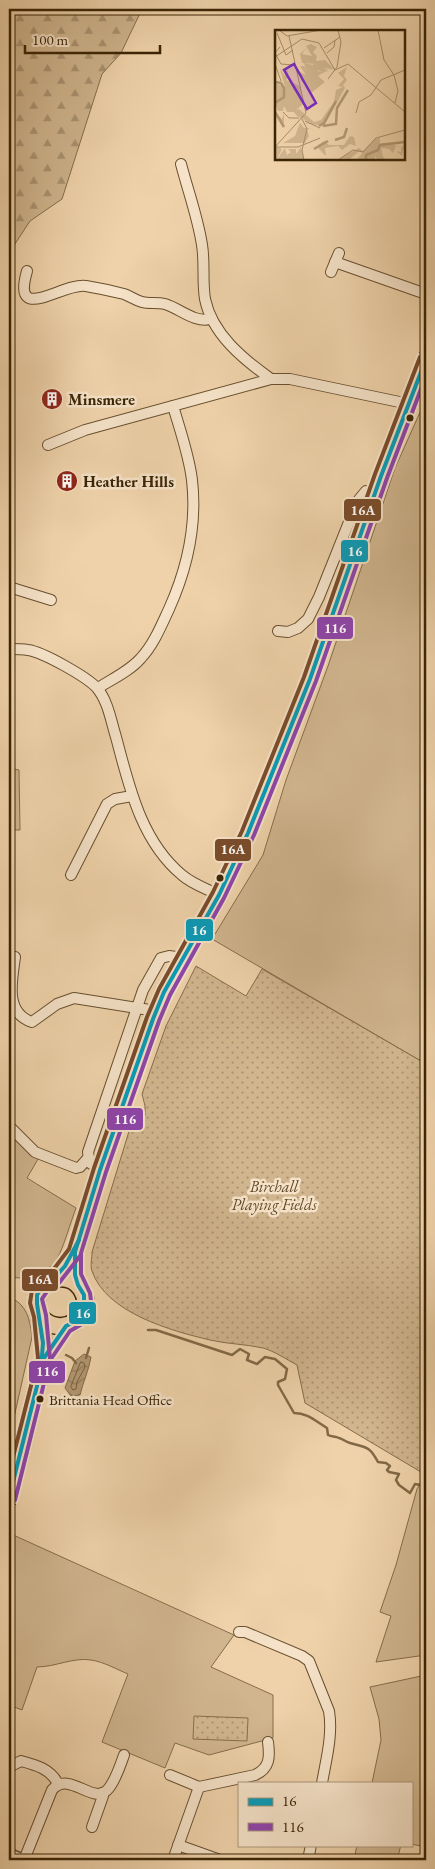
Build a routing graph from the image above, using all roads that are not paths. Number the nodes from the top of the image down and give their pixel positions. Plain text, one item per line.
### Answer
1 (180, 164) dead end
2 (335, 262) dead end
3 (28, 270) dead end
4 (426, 294) edge
5 (212, 318) junction
6 (426, 359) edge
7 (271, 379) junction
8 (409, 404) junction
9 (173, 406) junction
10 (48, 445) dead end
11 (375, 494) junction
12 (9, 587) edge
13 (51, 600) dead end
14 (278, 631) dead end
15 (9, 649) edge
16 (98, 688) junction
17 (132, 796) junction
18 (71, 876) dead end
19 (219, 895) junction
20 (15, 958) dead end
21 (183, 958) junction
22 (137, 1008) junction
23 (156, 1011) junction
24 (9, 1126) edge
25 (88, 1158) junction
26 (100, 1170) junction
27 (75, 1252) junction
28 (54, 1279) junction
29 (78, 1285) junction
30 (40, 1316) junction
31 (66, 1326) junction
32 (44, 1358) junction
33 (9, 1498) edge
34 (239, 1632) dead end
35 (268, 1742) dead end
36 (124, 1755) dead end
37 (11, 1766) dead end
38 (170, 1775) dead end
39 (322, 1782) edge
40 (58, 1784) junction
41 (200, 1787) junction
42 (102, 1793) junction
43 (92, 1827) dead end
44 (178, 1845) junction
45 (311, 1846) edge
46 (9, 1855) edge
47 (22, 1860) edge
48 (172, 1860) edge
49 (220, 1860) edge
50 (308, 1860) edge

1 - 5 street
2 - 4 street
3 - 5 street
5 - 7 street
6 - 8 highway
7 - 8 street
7 - 9 street
8 - 11 highway
9 - 10 street
9 - 16 street
11 - 14 street
11 - 19 highway
12 - 13 street
15 - 16 street
16 - 17 street
17 - 18 street
17 - 19 street
19 - 21 highway
20 - 22 street
21 - 22 street
21 - 23 highway
22 - 23 street
22 - 25 street
23 - 26 highway
24 - 25 street
25 - 26 street
26 - 27 highway
27 - 28 highway
27 - 29 highway
28 - 29 highway
28 - 30 highway
29 - 31 highway
30 - 31 highway
30 - 32 highway
31 - 32 highway
32 - 33 highway
34 - 39 street
35 - 41 street
36 - 42 street
37 - 40 street
38 - 41 street
40 - 42 street
40 - 47 street
41 - 44 street
42 - 43 street
44 - 48 street
44 - 49 street
45 - 50 street
46 - 47 street

